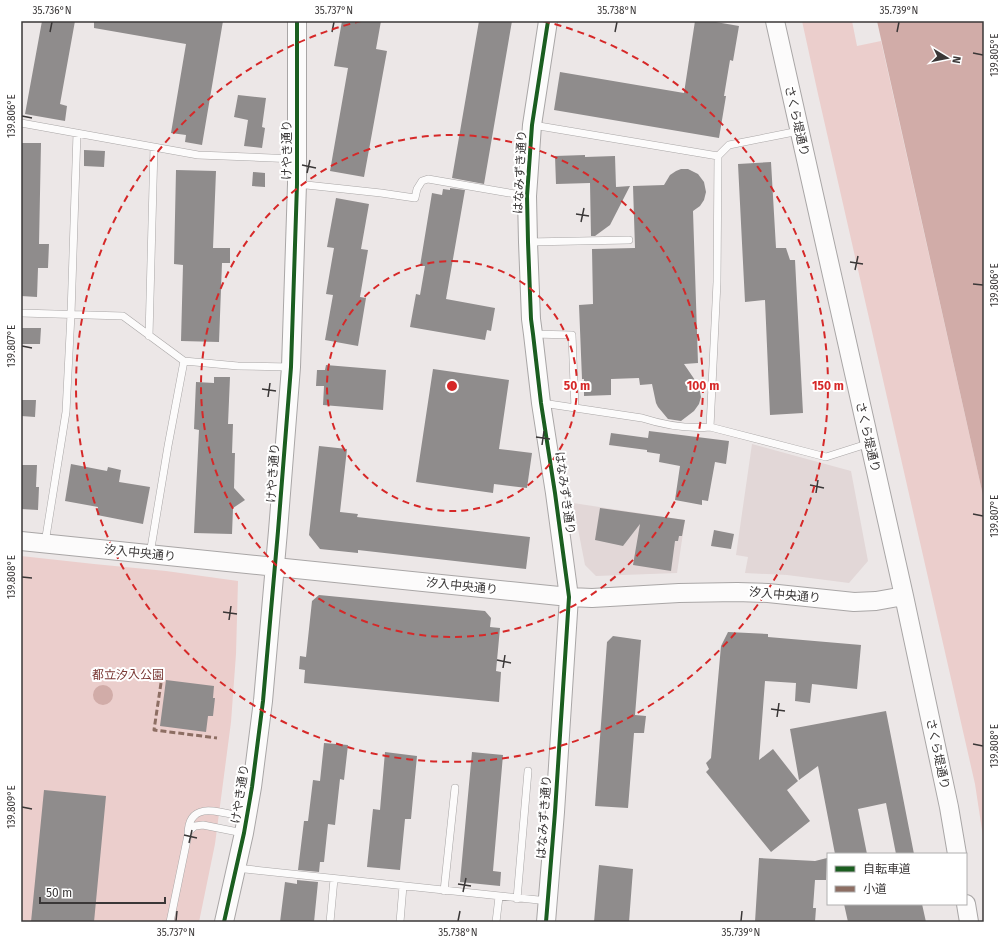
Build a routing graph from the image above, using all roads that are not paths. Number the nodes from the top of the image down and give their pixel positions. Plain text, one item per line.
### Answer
1 (297, 21) edge
2 (548, 21) edge
3 (775, 21) edge
4 (21, 123) edge
5 (532, 125) junction
6 (800, 131) junction
7 (77, 133) junction
8 (154, 147) junction
9 (718, 156) junction
10 (297, 159) junction
11 (297, 184) junction
12 (527, 196) junction
13 (629, 240) dead end
14 (528, 242) junction
15 (21, 313) edge
16 (71, 314) junction
17 (533, 334) junction
18 (148, 336) junction
19 (184, 361) junction
20 (291, 367) junction
21 (541, 403) junction
22 (575, 408) junction
23 (710, 427) junction
24 (870, 443) junction
25 (21, 541) edge
26 (45, 544) junction
27 (150, 554) junction
28 (276, 567) junction
29 (569, 596) junction
30 (904, 596) junction
31 (528, 771) dead end
32 (455, 788) dead end
33 (245, 826) junction
34 (188, 835) junction
35 (957, 853) edge
36 (236, 868) junction
37 (334, 879) junction
38 (403, 886) junction
39 (444, 891) junction
40 (498, 897) junction
41 (517, 898) junction
42 (548, 901) junction
43 (966, 905) edge
44 (170, 922) edge
45 (224, 922) edge
46 (330, 922) edge
47 (400, 922) edge
48 (496, 922) edge
49 (546, 922) edge
50 (969, 922) edge

1 - 10 street, けやき通り
2 - 5 street, はなみずき通り
3 - 6 street, さくら堤通り
4 - 7 lane
5 - 9 lane
5 - 12 street, はなみずき通り
6 - 9 lane
6 - 24 street, さくら堤通り
7 - 8 lane
7 - 16 lane
8 - 10 lane
8 - 18 lane
9 - 23 lane
10 - 11 street, けやき通り
11 - 12 lane
11 - 20 street, けやき通り
12 - 14 street, はなみずき通り
13 - 14 lane
14 - 17 street, はなみずき通り
15 - 16 lane
16 - 18 lane
16 - 26 lane
17 - 21 street, はなみずき通り
17 - 22 lane
18 - 19 lane
19 - 20 lane
19 - 27 lane
20 - 28 street, けやき通り
21 - 22 lane
21 - 29 street, はなみずき通り
22 - 23 lane
23 - 24 lane
24 - 30 street, さくら堤通り
25 - 26 street, 汐入中央通り
26 - 27 street, 汐入中央通り
27 - 28 street, 汐入中央通り
28 - 29 street, 汐入中央通り
28 - 33 street, けやき通り
29 - 30 street, 汐入中央通り
29 - 42 street, はなみずき通り
30 - 35 street, さくら堤通り
31 - 41 lane
32 - 39 lane
33 - 34 lane
33 - 34 lane
33 - 36 street, けやき通り
34 - 44 lane
36 - 37 lane
36 - 45 street, けやき通り
37 - 38 lane
37 - 46 lane
38 - 39 lane
38 - 47 lane
39 - 40 lane
40 - 41 lane
40 - 48 lane
41 - 42 lane
42 - 49 street, はなみずき通り
43 - 50 street

